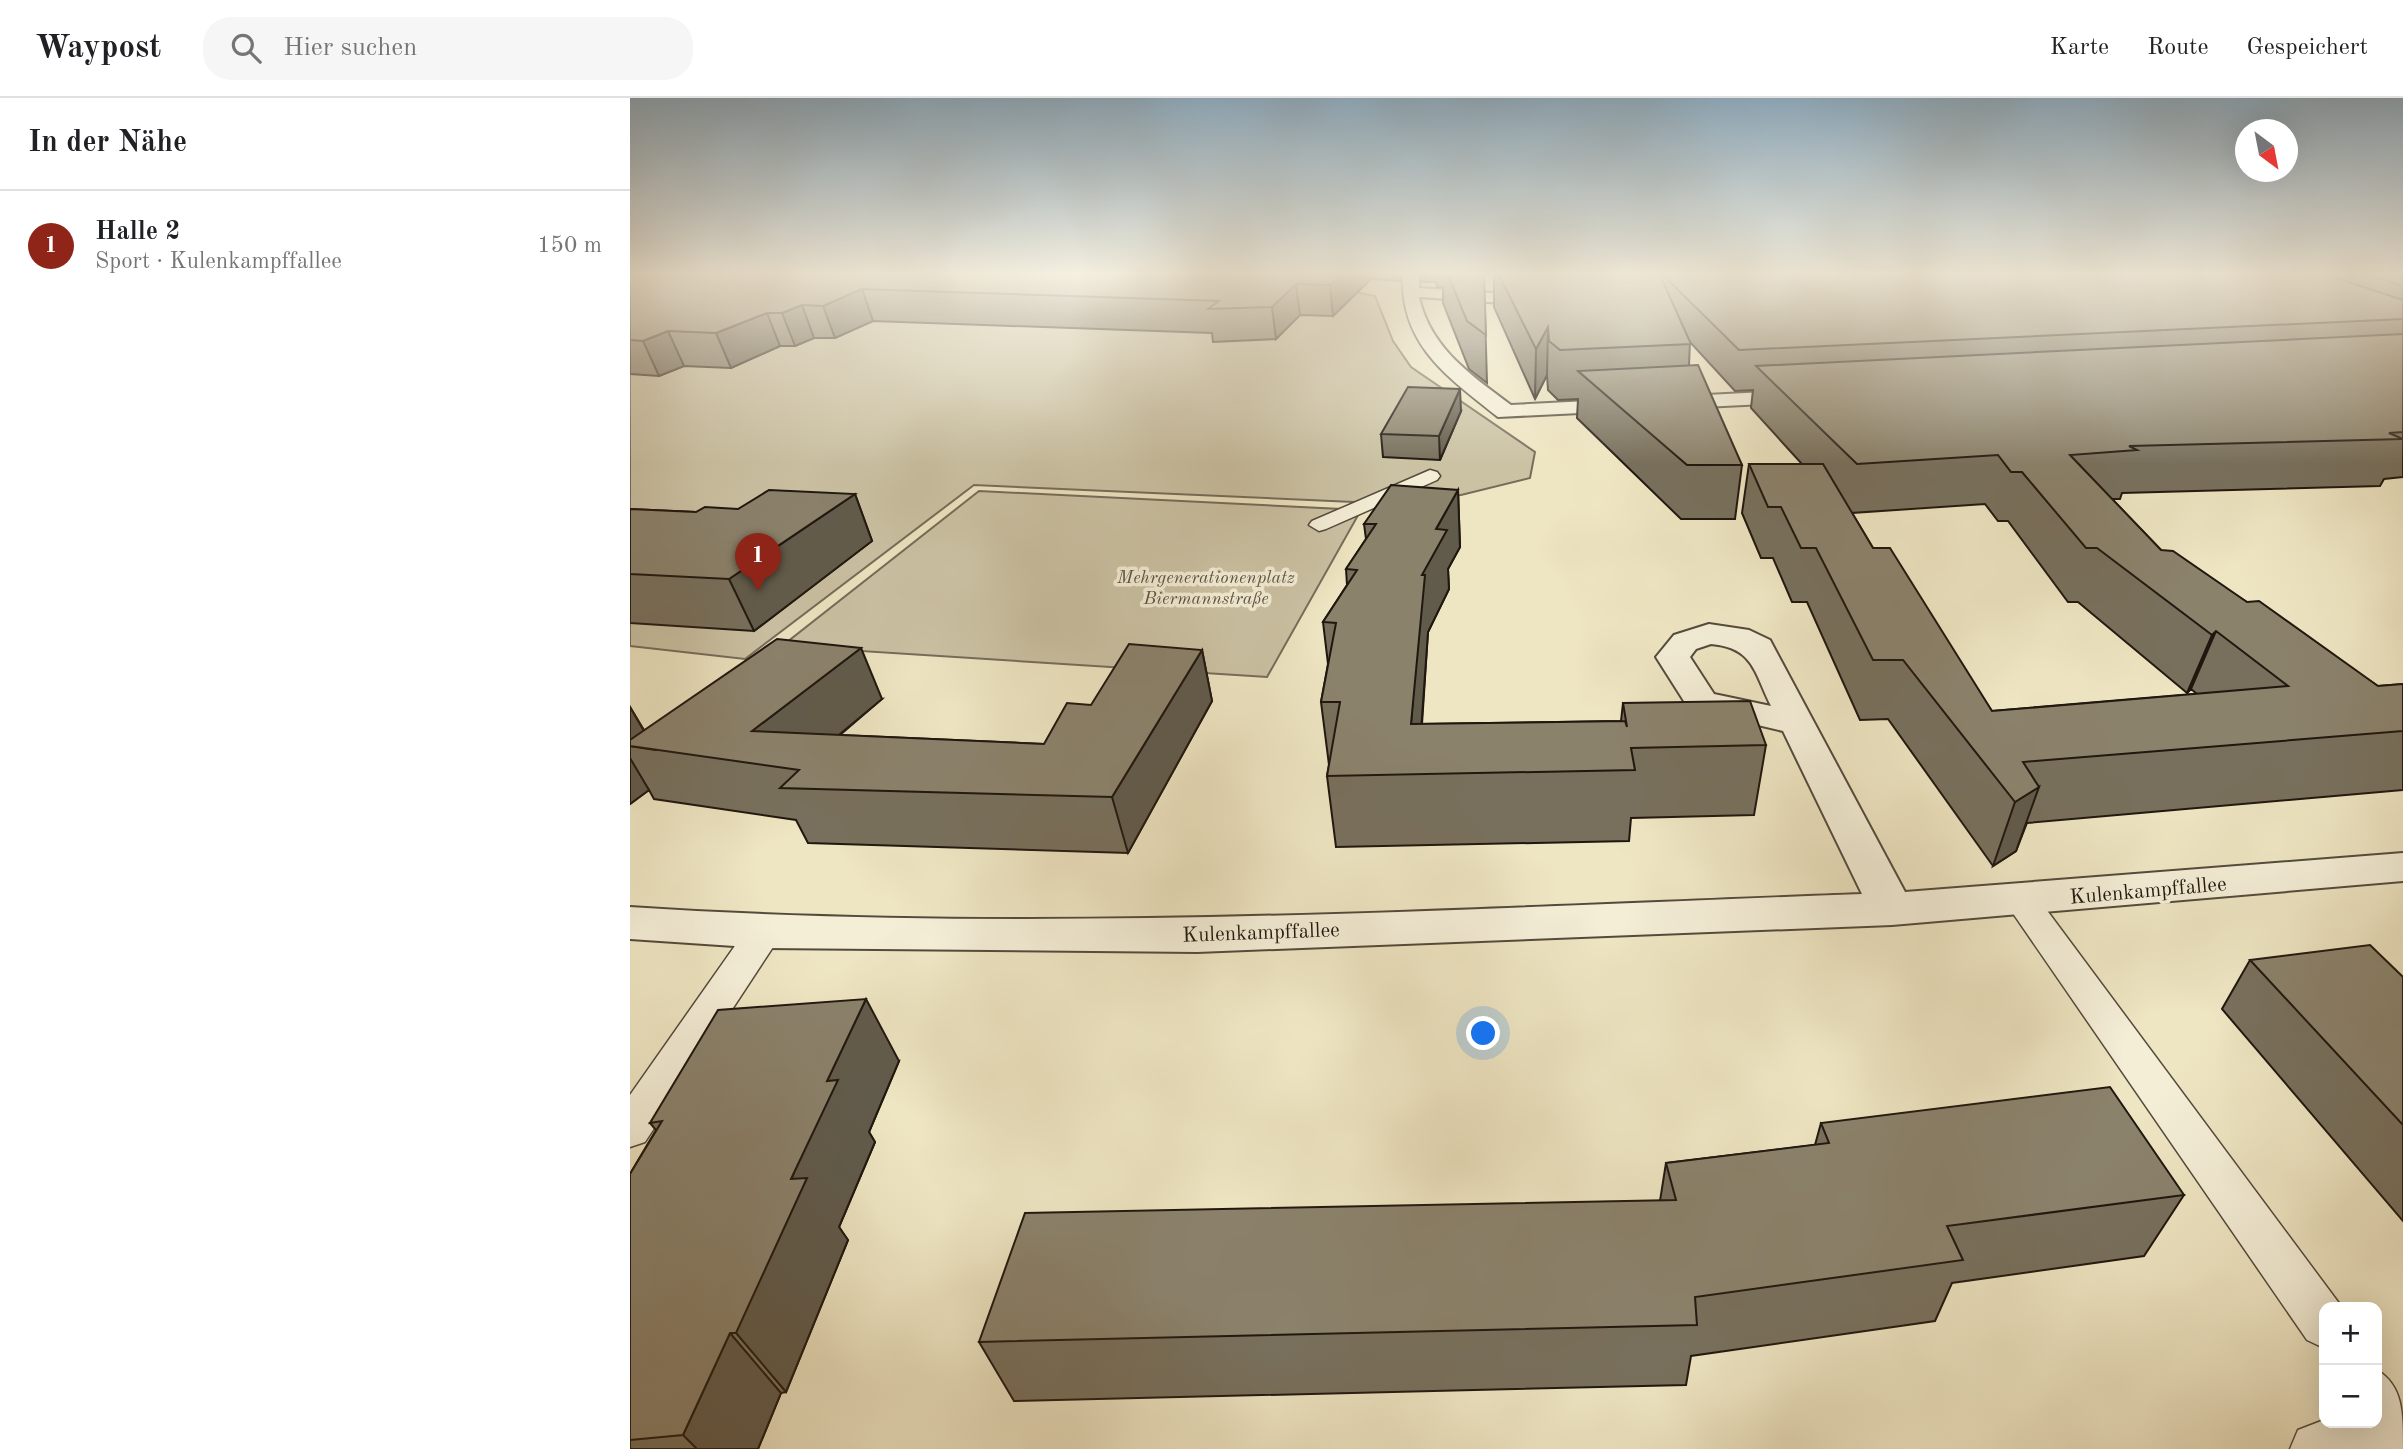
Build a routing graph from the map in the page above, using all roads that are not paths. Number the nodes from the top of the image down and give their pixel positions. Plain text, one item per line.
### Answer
1 (1425, 338) edge
2 (1817, 396) edge
3 (1430, 476) dead end
4 (1319, 525) dead end
5 (1797, 723) dead end
6 (2403, 867) edge
7 (2022, 901) junction
8 (1892, 909) junction
9 (630, 923) edge
10 (764, 932) junction
11 (630, 1129) edge
12 (2319, 1316) edge
13 (2392, 1418) edge
14 (2317, 1449) edge

1 - 2 street
3 - 4 lane
5 - 8 street
6 - 7 street, Kulenkampffallee
7 - 8 street, Kulenkampffallee
7 - 12 lane
8 - 10 street, Kulenkampffallee
9 - 10 street, Kulenkampffallee
10 - 11 lane
13 - 14 lane

